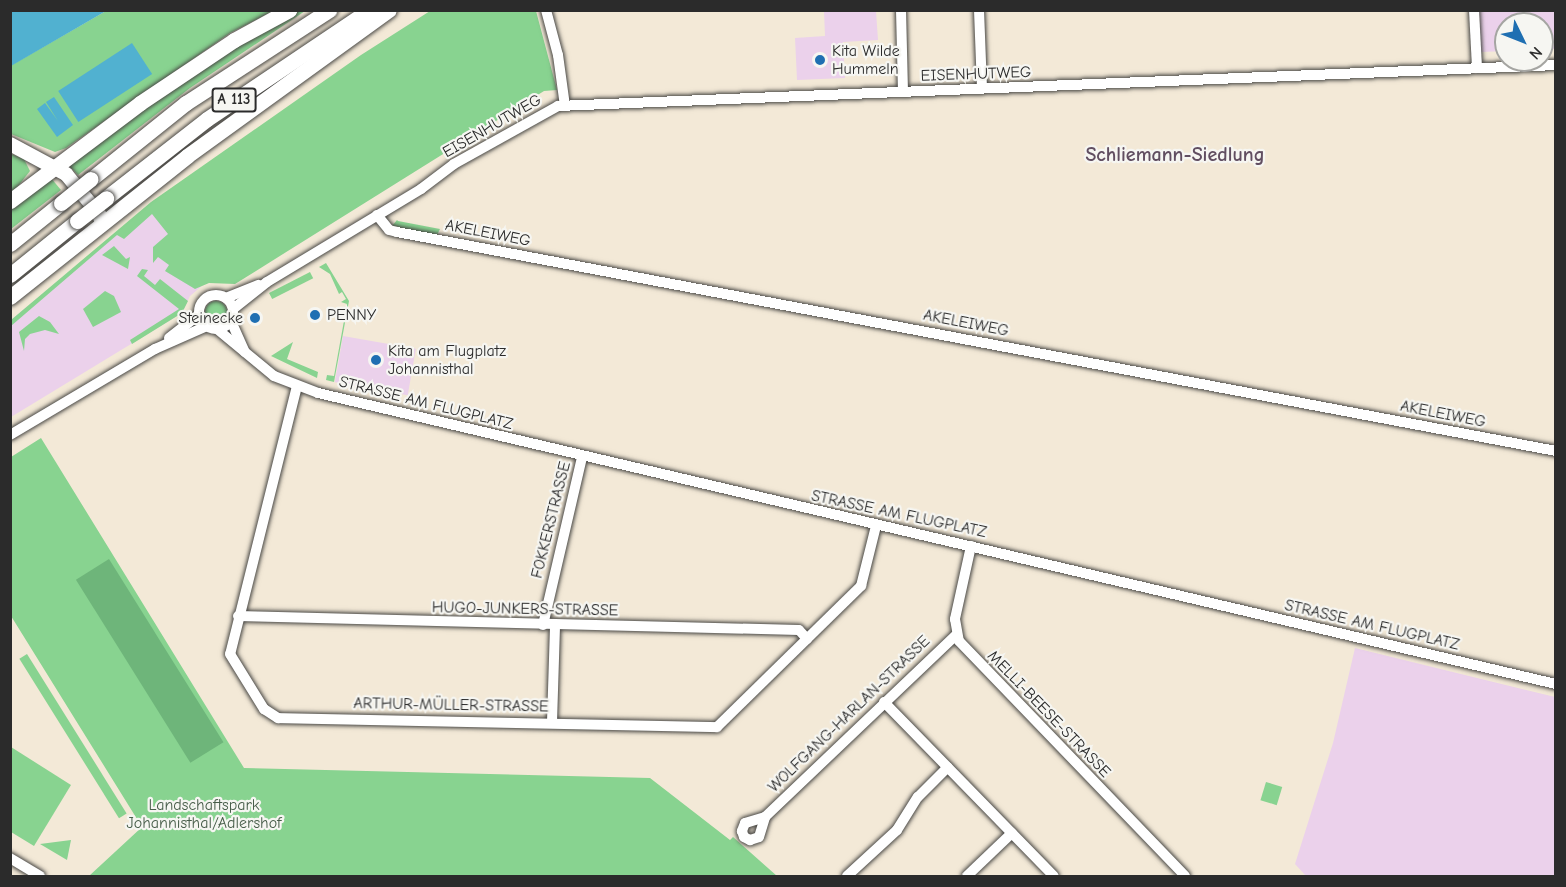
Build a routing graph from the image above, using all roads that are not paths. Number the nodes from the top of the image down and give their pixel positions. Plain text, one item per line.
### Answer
1 (289, 10) edge
2 (329, 10) edge
3 (369, 10) edge
4 (389, 10) edge
5 (546, 10) edge
6 (901, 10) edge
7 (979, 10) edge
8 (1474, 10) edge
9 (1556, 65) edge
10 (1477, 68) junction
11 (982, 88) junction
12 (903, 92) junction
13 (565, 106) junction
14 (10, 144) edge
15 (52, 166) junction
16 (10, 201) edge
17 (377, 215) junction
18 (102, 224) junction
19 (10, 244) edge
20 (10, 274) edge
21 (267, 282) junction
22 (10, 297) edge
23 (226, 298) junction
24 (233, 309) junction
25 (200, 314) junction
26 (231, 321) junction
27 (212, 327) junction
28 (155, 349) junction
29 (245, 353) junction
30 (297, 386) junction
31 (10, 436) edge
32 (1556, 451) edge
33 (582, 457) junction
34 (876, 526) junction
35 (970, 546) junction
36 (238, 616) junction
37 (543, 625) junction
38 (555, 626) junction
39 (956, 635) junction
40 (807, 639) junction
41 (1556, 684) edge
42 (884, 702) junction
43 (552, 722) junction
44 (948, 767) junction
45 (765, 817) dead end
46 (1012, 833) junction
47 (10, 858) edge
48 (40, 876) edge
49 (847, 876) edge
50 (967, 876) edge
51 (1054, 876) edge
52 (1185, 876) edge

1 - 15 highway
2 - 19 highway, A 113, bridge
3 - 20 highway, A 113, bridge
4 - 18 highway
5 - 13 street
6 - 12 street
7 - 11 street
8 - 10 street
9 - 10 street, EISENHUTWEG
10 - 11 street, EISENHUTWEG
11 - 12 street, EISENHUTWEG
12 - 13 street, EISENHUTWEG
13 - 17 street, EISENHUTWEG
14 - 15 main road
15 - 16 highway
15 - 18 main road
17 - 21 street, EISENHUTWEG
17 - 32 street, AKELEIWEG
18 - 22 highway
21 - 23 street, EISENHUTWEG
21 - 24 street, EISENHUTWEG
23 - 24 street
23 - 25 street, EISENHUTWEG
24 - 26 street
25 - 27 street
25 - 28 street, EISENHUTWEG
26 - 27 street, EISENHUTWEG
26 - 29 street, STRASSE AM FLUGPLATZ
27 - 28 street, EISENHUTWEG
27 - 29 street, STRASSE AM FLUGPLATZ
28 - 31 street, EISENHUTWEG
29 - 30 street, STRASSE AM FLUGPLATZ
30 - 33 street, STRASSE AM FLUGPLATZ
30 - 36 street, ARTHUR-MÜLLER-STRASSE
33 - 34 street, STRASSE AM FLUGPLATZ
33 - 37 street, FOKKERSTRASSE
34 - 35 street, STRASSE AM FLUGPLATZ
34 - 40 street, ARTHUR-MÜLLER-STRASSE
35 - 39 street
35 - 41 street, STRASSE AM FLUGPLATZ
36 - 37 street, HUGO-JUNKERS-STRASSE
36 - 43 street, ARTHUR-MÜLLER-STRASSE
37 - 38 street, HUGO-JUNKERS-STRASSE
38 - 40 street, HUGO-JUNKERS-STRASSE
38 - 43 street
39 - 42 street, WOLFGANG-HARLAN-STRASSE
39 - 52 street, MELLI-BEESE-STRASSE
40 - 43 street, ARTHUR-MÜLLER-STRASSE
42 - 44 street
42 - 45 street, WOLFGANG-HARLAN-STRASSE
44 - 46 street
44 - 49 street
46 - 50 street
46 - 51 street
47 - 48 street

